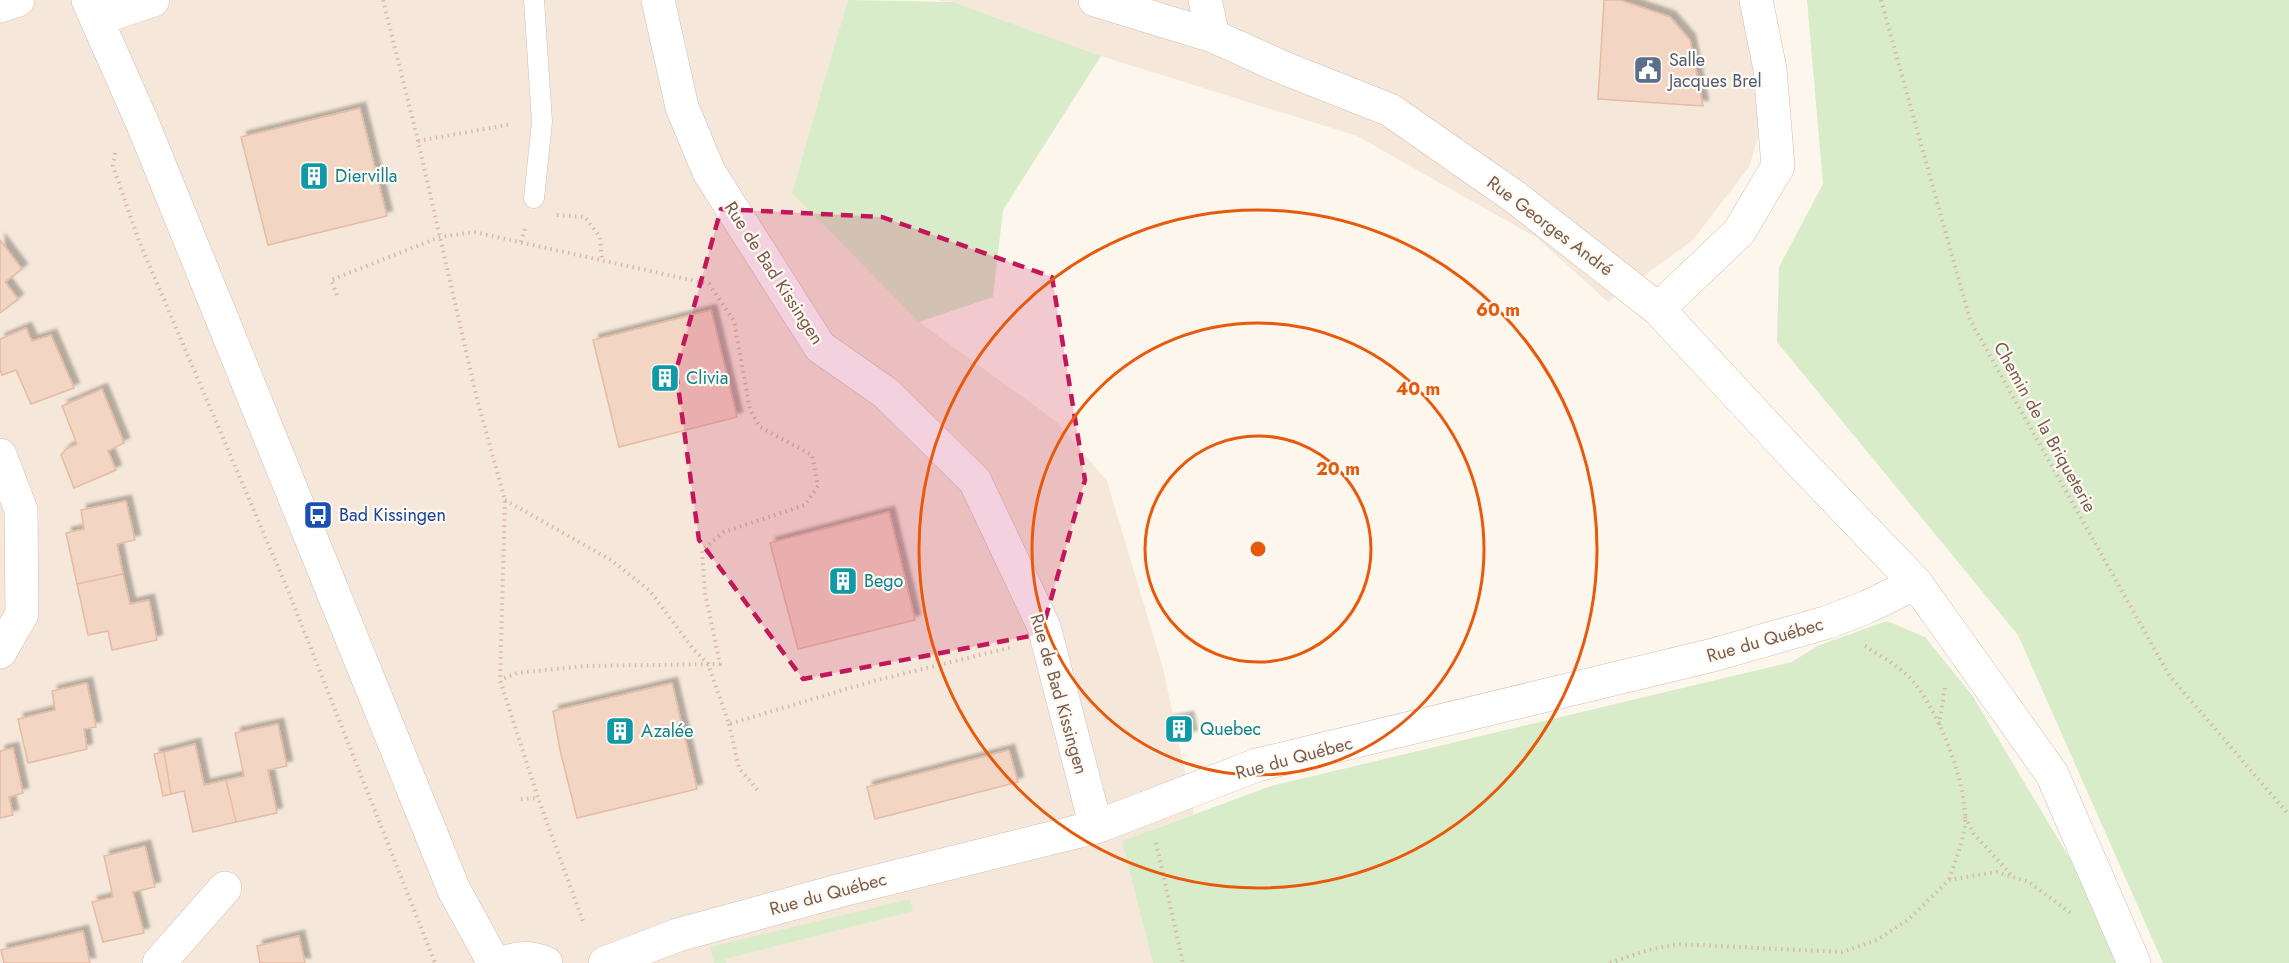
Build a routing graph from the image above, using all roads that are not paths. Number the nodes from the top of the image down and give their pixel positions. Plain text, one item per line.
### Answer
1 (18, 0) edge
2 (153, 0) edge
3 (534, 0) edge
4 (658, 0) edge
5 (1095, 0) edge
6 (1205, 0) edge
7 (1756, 0) edge
8 (0, 6) edge
9 (93, 9) edge
10 (1213, 36) junction
11 (534, 198) dead end
12 (1659, 309) junction
13 (0, 455) edge
14 (1916, 583) junction
15 (0, 652) edge
16 (1096, 827) junction
17 (225, 888) dead end
18 (159, 963) edge
19 (494, 963) edge
20 (504, 963) edge
21 (546, 963) edge
22 (605, 963) edge
23 (2134, 963) edge

1 - 8 street
2 - 9 street
3 - 11 lane
4 - 16 street, Rue de Bad Kissingen
5 - 10 street, Rue Georges André
6 - 10 street
7 - 12 street
9 - 19 street
10 - 12 street, Rue Georges André
12 - 14 street, Rue Georges André
13 - 15 street
14 - 16 street, Rue du Québec
14 - 23 street, Rue Georges André
16 - 22 street, Rue du Québec
17 - 18 street
20 - 21 street

